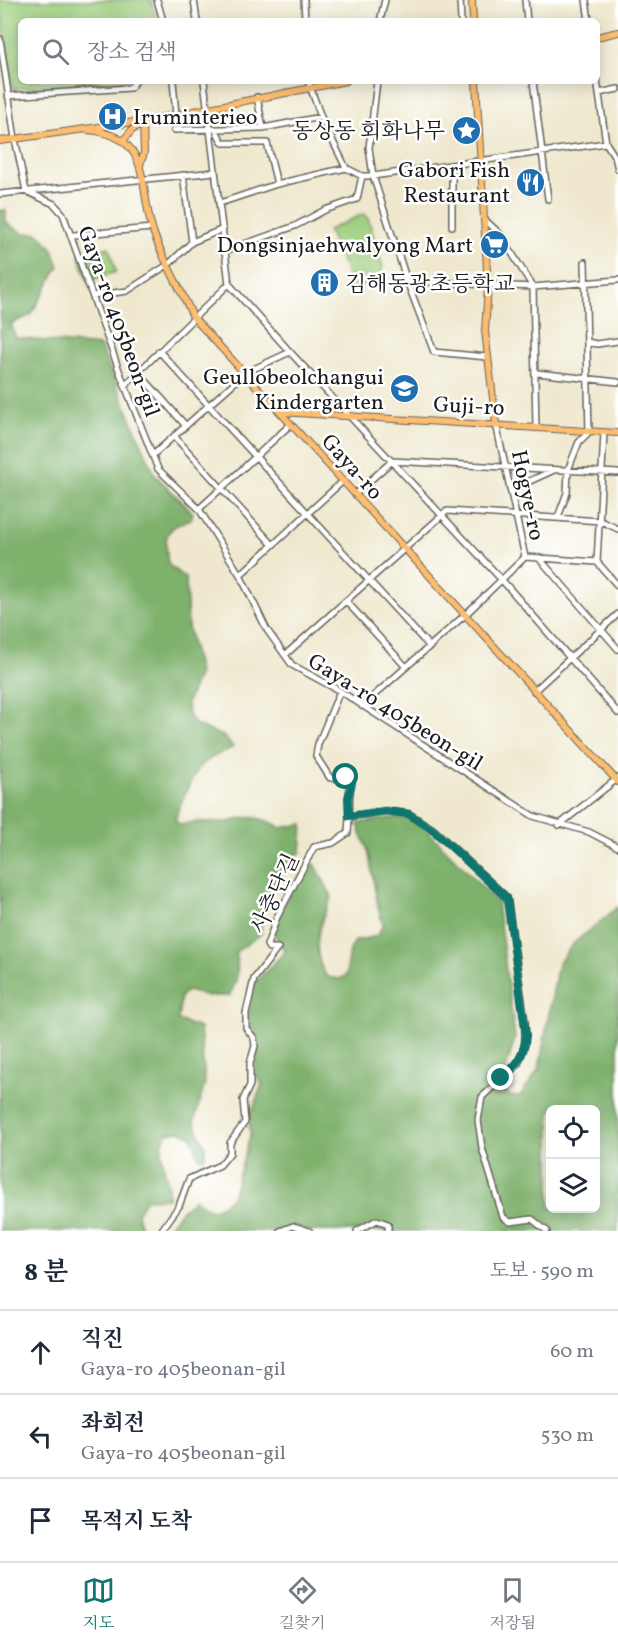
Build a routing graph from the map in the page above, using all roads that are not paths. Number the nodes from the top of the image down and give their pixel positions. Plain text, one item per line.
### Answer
1 (157, 0) edge
2 (194, 0) edge
3 (304, 0) edge
4 (385, 0) edge
5 (460, 0) edge
6 (472, 0) edge
7 (525, 0) edge
8 (586, 0) edge
9 (162, 18) edge
10 (197, 18) edge
11 (305, 18) edge
12 (382, 18) edge
13 (461, 18) edge
14 (472, 18) edge
15 (527, 18) edge
16 (589, 18) edge
17 (618, 32) edge
18 (600, 36) edge
19 (0, 42) edge
20 (2, 68) edge
21 (133, 84) edge
22 (173, 84) edge
23 (204, 84) edge
24 (308, 84) edge
25 (376, 84) edge
26 (476, 84) edge
27 (533, 84) edge
28 (598, 84) edge
29 (618, 89) edge
30 (599, 93) junction
31 (8, 96) junction
32 (257, 97) junction
33 (208, 108) junction
34 (176, 115) junction
35 (321, 117) junction
36 (146, 122) junction
37 (263, 128) junction
38 (213, 129) junction
39 (87, 130) junction
40 (174, 130) dead end
41 (15, 139) junction
42 (0, 141) edge
43 (123, 141) junction
44 (606, 143) junction
45 (541, 152) junction
46 (616, 156) edge
47 (482, 160) junction
48 (140, 165) junction
49 (449, 165) junction
50 (346, 168) junction
51 (618, 169) edge
52 (215, 172) junction
53 (183, 175) junction
54 (362, 176) junction
55 (373, 176) junction
56 (145, 181) junction
57 (278, 184) junction
58 (26, 191) junction
59 (0, 194) edge
60 (548, 199) dead end
61 (220, 202) junction
62 (484, 219) junction
63 (452, 226) dead end
64 (152, 228) junction
65 (223, 229) junction
66 (73, 235) junction
67 (192, 242) junction
68 (225, 250) junction
69 (585, 262) dead end
70 (169, 264) junction
71 (618, 280) edge
72 (407, 281) junction
73 (586, 283) junction
74 (229, 284) junction
75 (488, 287) junction
76 (533, 287) junction
77 (93, 296) junction
78 (193, 317) junction
79 (618, 341) edge
80 (587, 342) junction
81 (159, 351) junction
82 (291, 352) junction
83 (488, 357) junction
84 (138, 372) junction
85 (245, 373) junction
86 (537, 373) junction
87 (588, 380) junction
88 (618, 382) edge
89 (125, 385) junction
90 (208, 405) junction
91 (281, 412) junction
92 (348, 416) junction
93 (291, 424) junction
94 (496, 424) junction
95 (186, 426) junction
96 (536, 427) junction
97 (589, 432) junction
98 (604, 432) junction
99 (618, 433) edge
100 (174, 436) junction
101 (153, 455) junction
102 (256, 457) junction
103 (392, 461) junction
104 (505, 467) junction
105 (555, 470) junction
106 (568, 470) junction
107 (601, 472) junction
108 (618, 473) edge
109 (344, 482) junction
110 (222, 489) junction
111 (510, 490) junction
112 (355, 494) junction
113 (199, 509) junction
114 (308, 513) junction
115 (441, 514) junction
116 (515, 514) junction
117 (558, 517) junction
118 (601, 521) junction
119 (618, 529) edge
120 (273, 545) junction
121 (404, 549) junction
122 (525, 557) junction
123 (539, 558) junction
124 (597, 562) junction
125 (240, 575) junction
126 (368, 579) junction
127 (501, 579) junction
128 (618, 586) edge
129 (346, 601) junction
130 (618, 614) edge
131 (465, 615) junction
132 (601, 630) junction
133 (430, 647) junction
134 (618, 649) edge
135 (285, 656) junction
136 (570, 658) junction
137 (406, 667) junction
138 (340, 691) junction
139 (534, 691) junction
140 (362, 706) junction
141 (618, 713) edge
142 (617, 780) edge
143 (349, 816) junction
144 (559, 825) junction
145 (618, 847) edge
146 (161, 1231) edge
147 (280, 1231) edge
148 (309, 1231) edge
149 (357, 1231) edge
150 (388, 1231) edge
151 (547, 1231) edge

1 - 9 street
2 - 10 street
3 - 11 street
4 - 12 street
5 - 13 street
6 - 14 main road
7 - 15 street
8 - 16 street
17 - 18 main road
19 - 20 street
20 - 31 street
21 - 31 street
22 - 34 street
23 - 33 street
24 - 32 main road
24 - 35 street
25 - 55 street
26 - 47 main road, Hogye-ro
27 - 45 street
28 - 30 street
29 - 30 street
30 - 44 street
31 - 41 street
32 - 33 main road
32 - 37 street
33 - 34 main road
33 - 38 street
34 - 36 main road
35 - 37 street
35 - 50 street
36 - 39 main road
36 - 43 main road
36 - 48 main road
37 - 38 street
38 - 40 street
38 - 52 street
38 - 57 street
39 - 41 main road
39 - 43 main road
41 - 42 main road
41 - 58 street
43 - 48 main road, Gaya-ro
44 - 45 street
44 - 46 street
45 - 47 street
45 - 60 street
46 - 51 street
47 - 49 street
47 - 62 main road, Hogye-ro
48 - 56 main road, Gaya-ro
49 - 55 street
49 - 63 street
50 - 54 street
50 - 57 street
52 - 53 street
52 - 61 street
53 - 56 street
53 - 67 street
54 - 55 street
54 - 68 street
55 - 72 street
56 - 58 street
56 - 64 main road, Gaya-ro
57 - 61 street
58 - 59 street
58 - 66 street, Gaya-ro 405beon-gil
61 - 65 street
62 - 75 main road, Hogye-ro
62 - 76 street
64 - 66 street
64 - 70 main road, Gaya-ro
65 - 67 street
65 - 68 street
66 - 77 street, Gaya-ro 405beon-gil
67 - 70 street
68 - 74 street
69 - 73 street
70 - 77 street
70 - 78 main road, Gaya-ro
71 - 73 street
72 - 75 street
72 - 83 street
73 - 76 street
73 - 80 street
74 - 78 street
74 - 82 street
75 - 76 street
75 - 83 main road, Hogye-ro
76 - 86 street
77 - 89 street, Gaya-ro 405beon-gil
78 - 81 street
78 - 85 main road, Gaya-ro
79 - 80 street
80 - 87 street
81 - 84 street
81 - 90 street
82 - 85 street
82 - 92 street
83 - 94 main road, Hogye-ro
84 - 89 street
84 - 95 street
85 - 90 street
85 - 91 main road, Gaya-ro
86 - 87 street
86 - 96 street
87 - 88 street
87 - 97 street
89 - 101 street, Gaya-ro 405beon-gil
90 - 95 street
90 - 102 street
91 - 92 main road, Guji-ro
91 - 93 main road, Gaya-ro
92 - 94 main road, Guji-ro
92 - 103 street
93 - 102 street
93 - 109 main road, Gaya-ro
94 - 96 main road, Guji-ro
94 - 104 street, Hogye-ro
95 - 100 street
96 - 97 main road, Guji-ro
97 - 98 main road, Guji-ro
97 - 106 street
98 - 99 main road, Guji-ro
98 - 107 street
100 - 101 street
100 - 110 street
101 - 113 street, Gaya-ro 405beon-gil
102 - 110 street
102 - 114 street
103 - 104 street
103 - 112 street
103 - 115 street
104 - 105 street
104 - 111 street, Hogye-ro
105 - 106 street
105 - 111 street
106 - 107 street
106 - 117 street
107 - 108 street
107 - 118 street
109 - 112 main road, Gaya-ro
109 - 114 street
110 - 113 street
110 - 120 street
111 - 116 street, Hogye-ro
112 - 121 main road, Gaya-ro
113 - 125 street, Gaya-ro 405beon-gil
114 - 120 street
114 - 126 street
115 - 116 street
115 - 121 street
115 - 127 street
116 - 117 street
116 - 122 street, Hogye-ro
117 - 118 street
118 - 119 street
118 - 124 street
120 - 125 street
121 - 126 street
121 - 131 main road, Gaya-ro
122 - 123 street
122 - 127 street, Hogye-ro
123 - 124 street
123 - 132 street
124 - 128 street
125 - 135 street, Gaya-ro 405beon-gil
126 - 129 street
126 - 133 street
127 - 131 street, Hogye-ro
127 - 136 street
129 - 135 street
129 - 137 street
130 - 132 street
131 - 133 street, Hogye-ro
131 - 139 main road, Gaya-ro
132 - 134 street
132 - 136 street
133 - 137 street, Hogye-ro
135 - 138 street, Gaya-ro 405beon-gil
136 - 139 street
136 - 141 street
137 - 140 street, Hogye-ro
138 - 140 street, Gaya-ro 405beon-gil
138 - 143 street
139 - 142 main road, Gaya-ro
140 - 144 street, Gaya-ro 405beon-gil
142 - 144 street
143 - 146 street, 사충단길
143 - 151 street
144 - 145 street, Gaya-ro 405beon-gil
147 - 148 street
149 - 150 street

